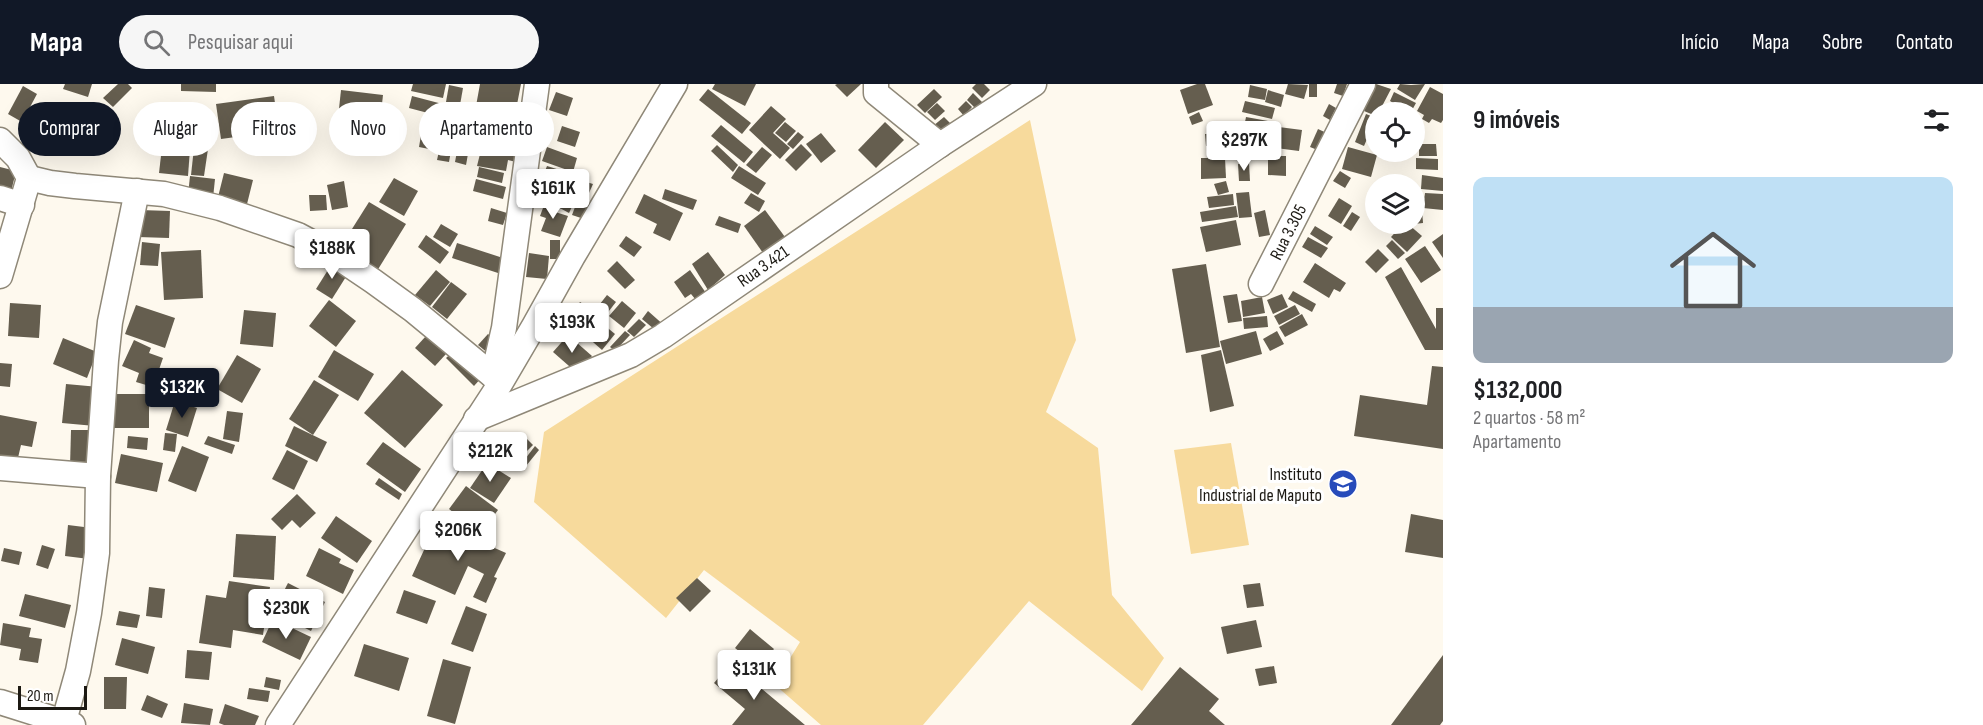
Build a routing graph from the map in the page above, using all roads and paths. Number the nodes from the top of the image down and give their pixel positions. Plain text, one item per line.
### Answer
1 (537, 84) edge
2 (675, 84) edge
3 (1034, 84) edge
4 (1364, 84) edge
5 (876, 85) edge
6 (0, 140) edge
7 (940, 145) junction
8 (29, 178) junction
9 (137, 190) junction
10 (11, 202) edge
11 (0, 276) edge
12 (1261, 284) dead end
13 (496, 380) junction
14 (476, 419) junction
15 (0, 468) edge
16 (98, 476) junction
17 (0, 702) edge
18 (69, 723) edge
19 (278, 725) edge

1 - 13 street
2 - 13 street
3 - 7 street, Rua 3.421
4 - 12 street, Rua 3.305
5 - 7 street
6 - 8 street
7 - 14 street, Rua 3.421
8 - 9 street
8 - 10 street
9 - 13 street
9 - 16 street
10 - 11 street
13 - 14 street
14 - 19 street
15 - 16 street
16 - 18 street
17 - 18 street

